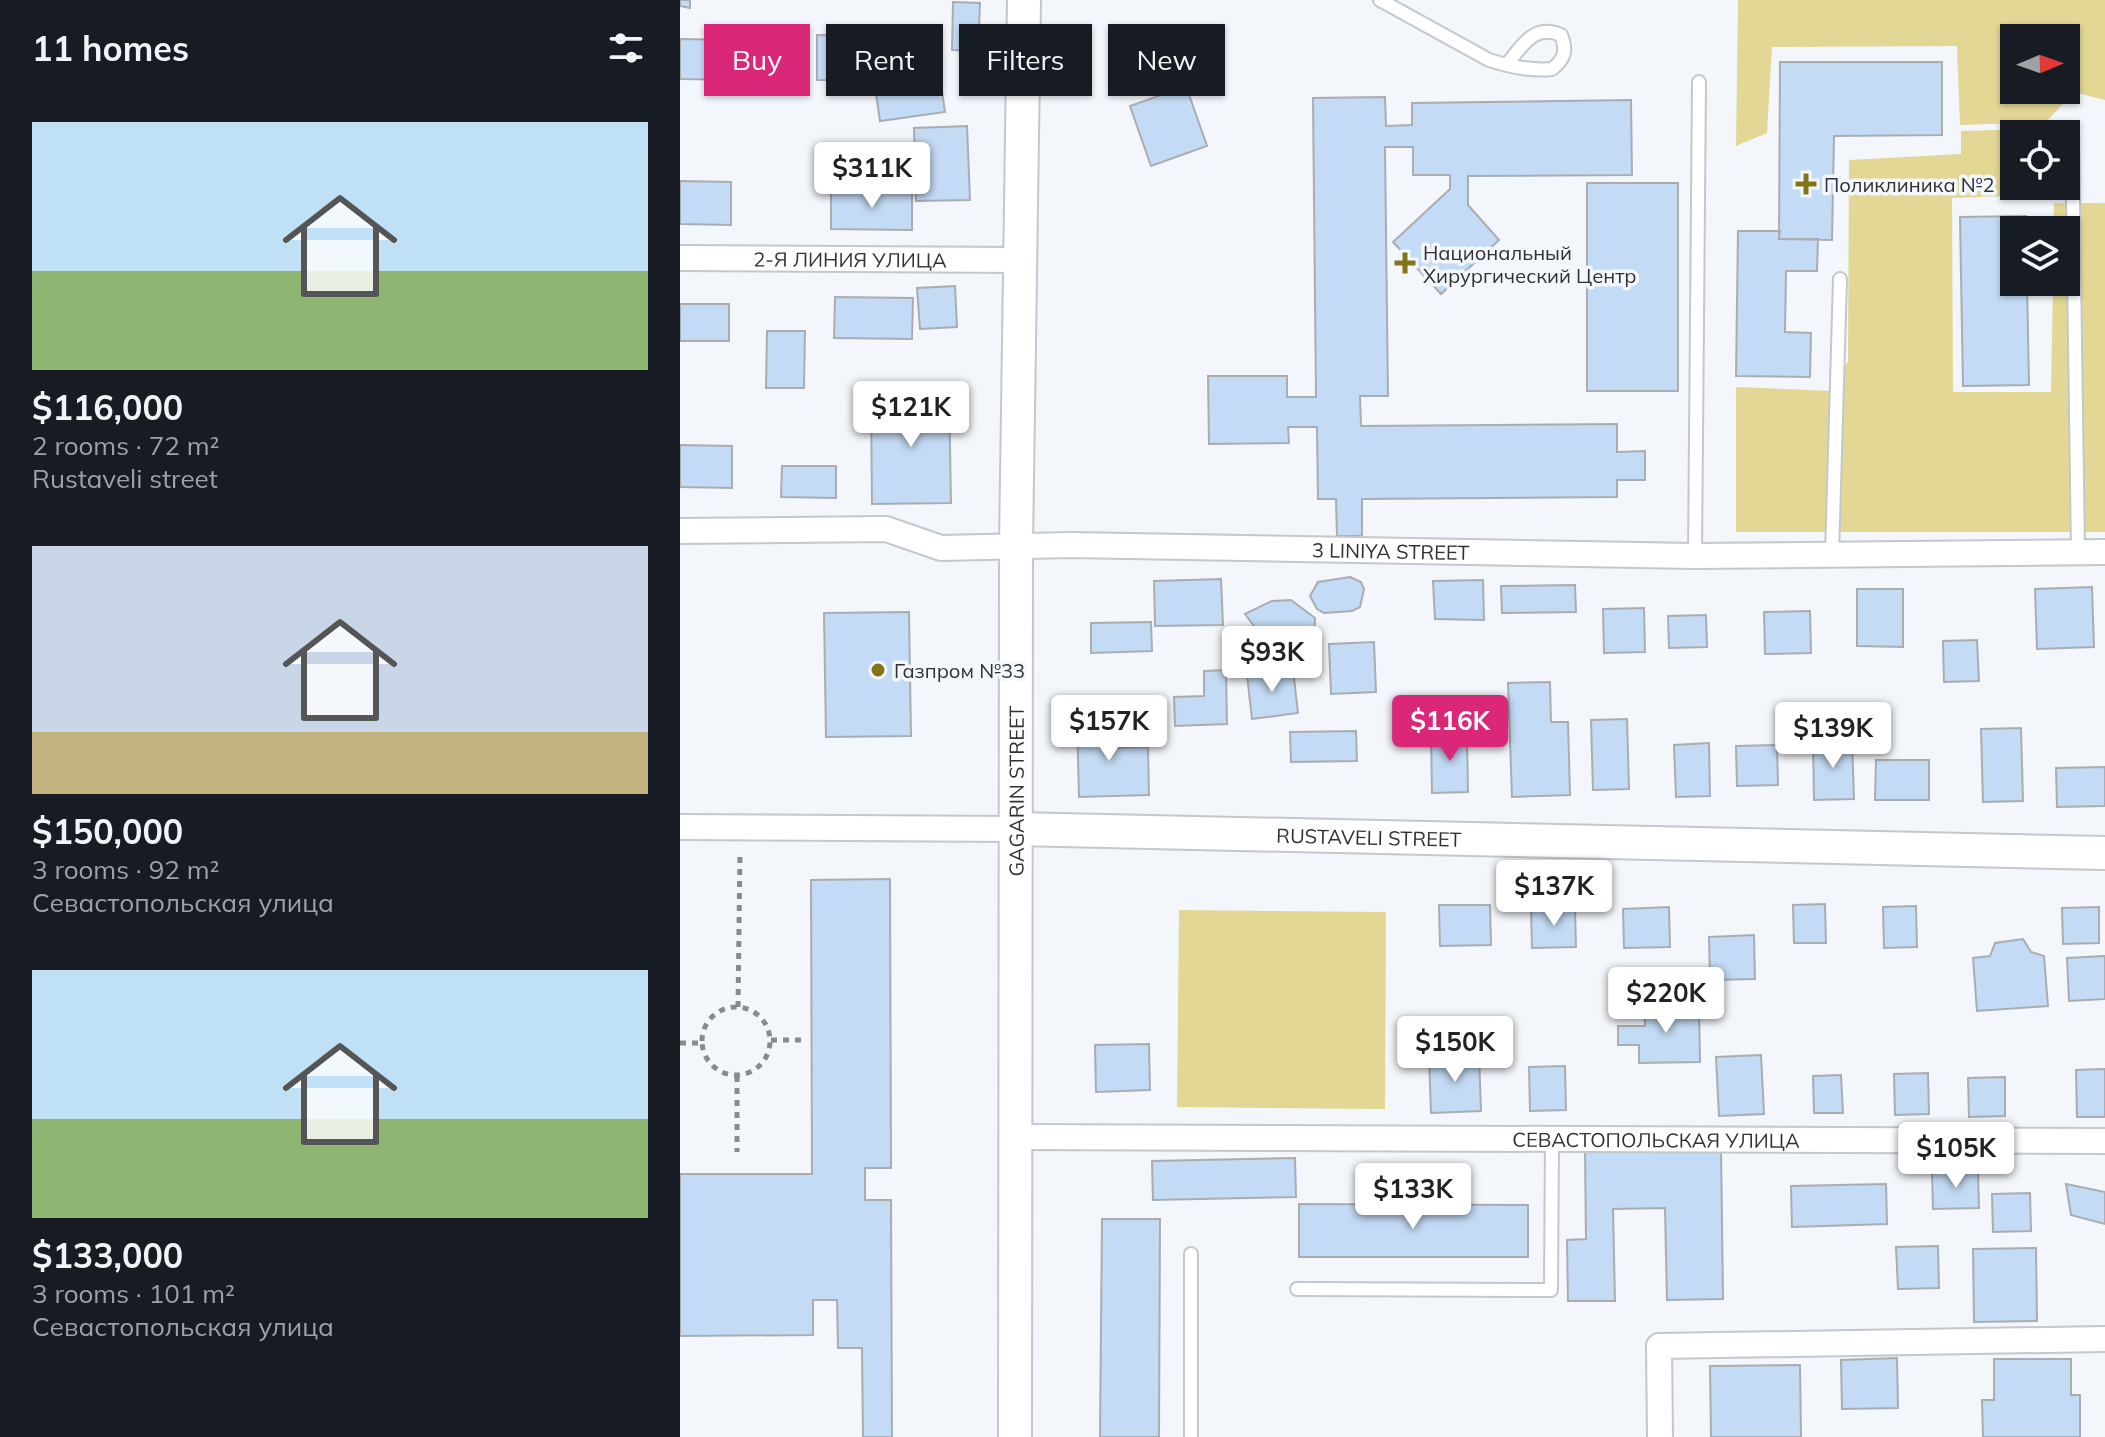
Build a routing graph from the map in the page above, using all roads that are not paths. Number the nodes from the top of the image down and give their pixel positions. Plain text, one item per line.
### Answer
1 (1024, 0) edge
2 (1380, 0) edge
3 (1506, 65) junction
4 (1699, 82) dead end
5 (2073, 200) edge
6 (680, 258) edge
7 (1019, 260) junction
8 (1840, 279) dead end
9 (680, 531) edge
10 (1016, 547) junction
11 (2078, 552) junction
12 (2105, 552) edge
13 (1832, 555) junction
14 (1695, 556) junction
15 (680, 827) edge
16 (1015, 829) junction
17 (2105, 853) edge
18 (1014, 1137) junction
19 (1552, 1140) junction
20 (2105, 1141) edge
21 (1191, 1254) dead end
22 (1297, 1289) dead end
23 (2105, 1339) edge
24 (1015, 1437) edge
25 (1191, 1437) edge
26 (1660, 1437) edge

1 - 7 main road, GAGARIN STREET
2 - 3 lane
3 - 3 lane
4 - 14 lane
5 - 11 lane
6 - 7 street, 2-Я ЛИНИЯ УЛИЦА
7 - 10 main road, GAGARIN STREET
8 - 13 lane
9 - 10 street, 3 LINIYA STREET
10 - 14 street, 3 LINIYA STREET
10 - 16 main road, GAGARIN STREET
11 - 12 street, 3 LINIYA STREET
11 - 13 street, 3 LINIYA STREET
13 - 14 street, 3 LINIYA STREET
15 - 16 street, RUSTAVELI STREET
16 - 17 main road, RUSTAVELI STREET
16 - 18 main road, GAGARIN STREET
18 - 19 street, СЕВАСТОПОЛЬСКАЯ УЛИЦА
18 - 24 main road, GAGARIN STREET
19 - 20 street, СЕВАСТОПОЛЬСКАЯ УЛИЦА
19 - 22 lane
21 - 25 lane
23 - 26 street

